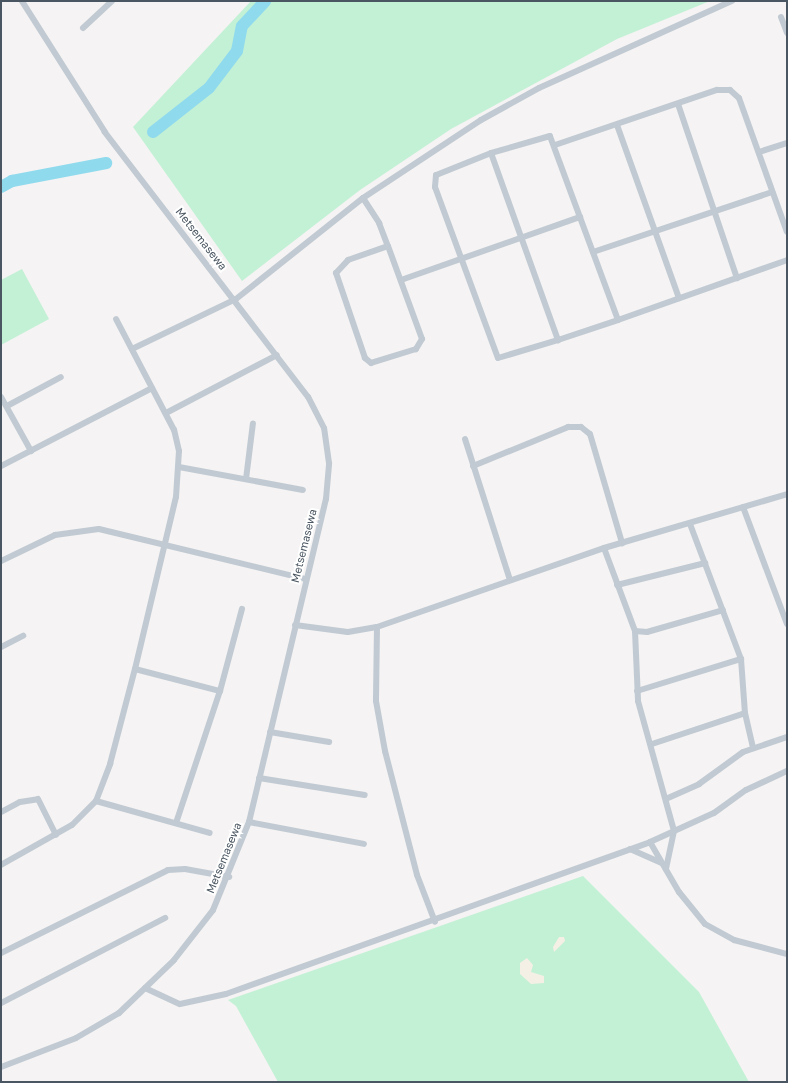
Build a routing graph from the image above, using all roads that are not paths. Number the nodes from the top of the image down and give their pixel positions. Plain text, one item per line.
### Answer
1 (22, 1) edge
2 (112, 1) edge
3 (732, 1) edge
4 (781, 17) dead end
5 (83, 28) dead end
6 (787, 33) edge
7 (678, 104) junction
8 (617, 125) junction
9 (787, 143) edge
10 (555, 145) junction
11 (759, 152) junction
12 (491, 153) junction
13 (772, 192) junction
14 (363, 198) junction
15 (714, 212) junction
16 (580, 217) junction
17 (656, 231) junction
18 (787, 232) edge
19 (522, 238) junction
20 (388, 246) junction
21 (593, 252) junction
22 (463, 259) junction
23 (787, 260) edge
24 (737, 278) junction
25 (401, 280) junction
26 (679, 298) junction
27 (236, 299) junction
28 (116, 318) dead end
29 (618, 320) junction
30 (558, 340) junction
31 (132, 349) junction
32 (277, 354) junction
33 (61, 377) dead end
34 (152, 388) junction
35 (1, 397) edge
36 (7, 406) junction
37 (166, 413) junction
38 (253, 423) dead end
39 (465, 439) dead end
40 (31, 451) junction
41 (1, 466) edge
42 (474, 466) junction
43 (179, 467) junction
44 (246, 480) junction
45 (302, 490) dead end
46 (787, 494) edge
47 (743, 508) junction
48 (690, 524) junction
49 (165, 542) junction
50 (622, 543) junction
51 (604, 548) junction
52 (1, 561) edge
53 (705, 563) junction
54 (306, 579) junction
55 (510, 580) junction
56 (617, 585) junction
57 (242, 609) dead end
58 (723, 610) junction
59 (787, 624) edge
60 (295, 625) junction
61 (377, 627) junction
62 (635, 631) junction
63 (23, 636) dead end
64 (1, 647) edge
65 (741, 659) junction
66 (135, 669) junction
67 (220, 691) junction
68 (637, 691) junction
69 (745, 713) junction
70 (270, 732) junction
71 (787, 737) edge
72 (329, 742) dead end
73 (652, 744) junction
74 (753, 747) junction
75 (787, 772) edge
76 (259, 778) junction
77 (365, 795) dead end
78 (668, 798) junction
79 (96, 800) junction
80 (1, 812) edge
81 (249, 822) junction
82 (176, 823) junction
83 (674, 831) junction
84 (210, 833) dead end
85 (56, 835) junction
86 (650, 842) junction
87 (364, 844) dead end
88 (630, 849) junction
89 (1, 864) edge
90 (666, 868) junction
91 (229, 877) junction
92 (164, 918) dead end
93 (435, 922) junction
94 (1, 953) edge
95 (787, 954) edge
96 (145, 988) junction
97 (1, 1003) edge
98 (1, 1067) edge

1 - 27 street, Metsemasewa
2 - 5 street
3 - 14 street
4 - 6 street
7 - 8 street
7 - 11 street
7 - 15 street
8 - 10 street
8 - 17 street
9 - 11 street
10 - 12 street
10 - 16 street
11 - 13 street
12 - 19 street
12 - 22 street
13 - 15 street
13 - 18 street
14 - 20 street
14 - 27 street
15 - 17 street
15 - 24 street
16 - 19 street
16 - 21 street
17 - 21 street
17 - 26 street
19 - 22 street
19 - 30 street
20 - 25 street
20 - 25 street
21 - 29 street
22 - 25 street
22 - 30 street
23 - 24 street
24 - 26 street
26 - 29 street
27 - 31 street
27 - 32 street, Metsemasewa
28 - 31 street
29 - 30 street
31 - 34 street
32 - 37 street
32 - 54 street, Metsemasewa
33 - 36 street
34 - 37 street
34 - 40 street
35 - 36 street
36 - 40 street
37 - 43 street
38 - 44 street
39 - 42 street
40 - 41 street
42 - 50 street
42 - 55 street
43 - 44 street
43 - 49 street
44 - 45 street
46 - 47 street
47 - 48 street
47 - 59 street
48 - 50 street
48 - 53 street
49 - 52 street
49 - 54 street
49 - 66 street
50 - 51 street
51 - 55 street
51 - 56 street
53 - 56 street
53 - 58 street
54 - 60 street, Metsemasewa
55 - 61 street
56 - 62 street
57 - 67 street
58 - 62 street
58 - 65 street
60 - 61 street
60 - 70 street, Metsemasewa
61 - 93 street
62 - 68 street
63 - 64 street
65 - 68 street
65 - 69 street
66 - 67 street
66 - 79 street
67 - 82 street
68 - 73 street
69 - 73 street
69 - 74 street
70 - 72 street
70 - 76 street, Metsemasewa
71 - 74 street
73 - 78 street
74 - 78 street
75 - 83 street
76 - 77 street
76 - 81 street, Metsemasewa
78 - 83 street
79 - 82 street
79 - 85 street
80 - 85 street
81 - 87 street
81 - 91 street, Metsemasewa
82 - 84 street
83 - 86 street
83 - 90 street
85 - 89 street
86 - 88 street
86 - 90 street
88 - 90 street
88 - 93 street
90 - 95 street
91 - 94 street
91 - 96 street, Metsemasewa
92 - 97 street
93 - 96 street
96 - 98 street, Metsemasewa

